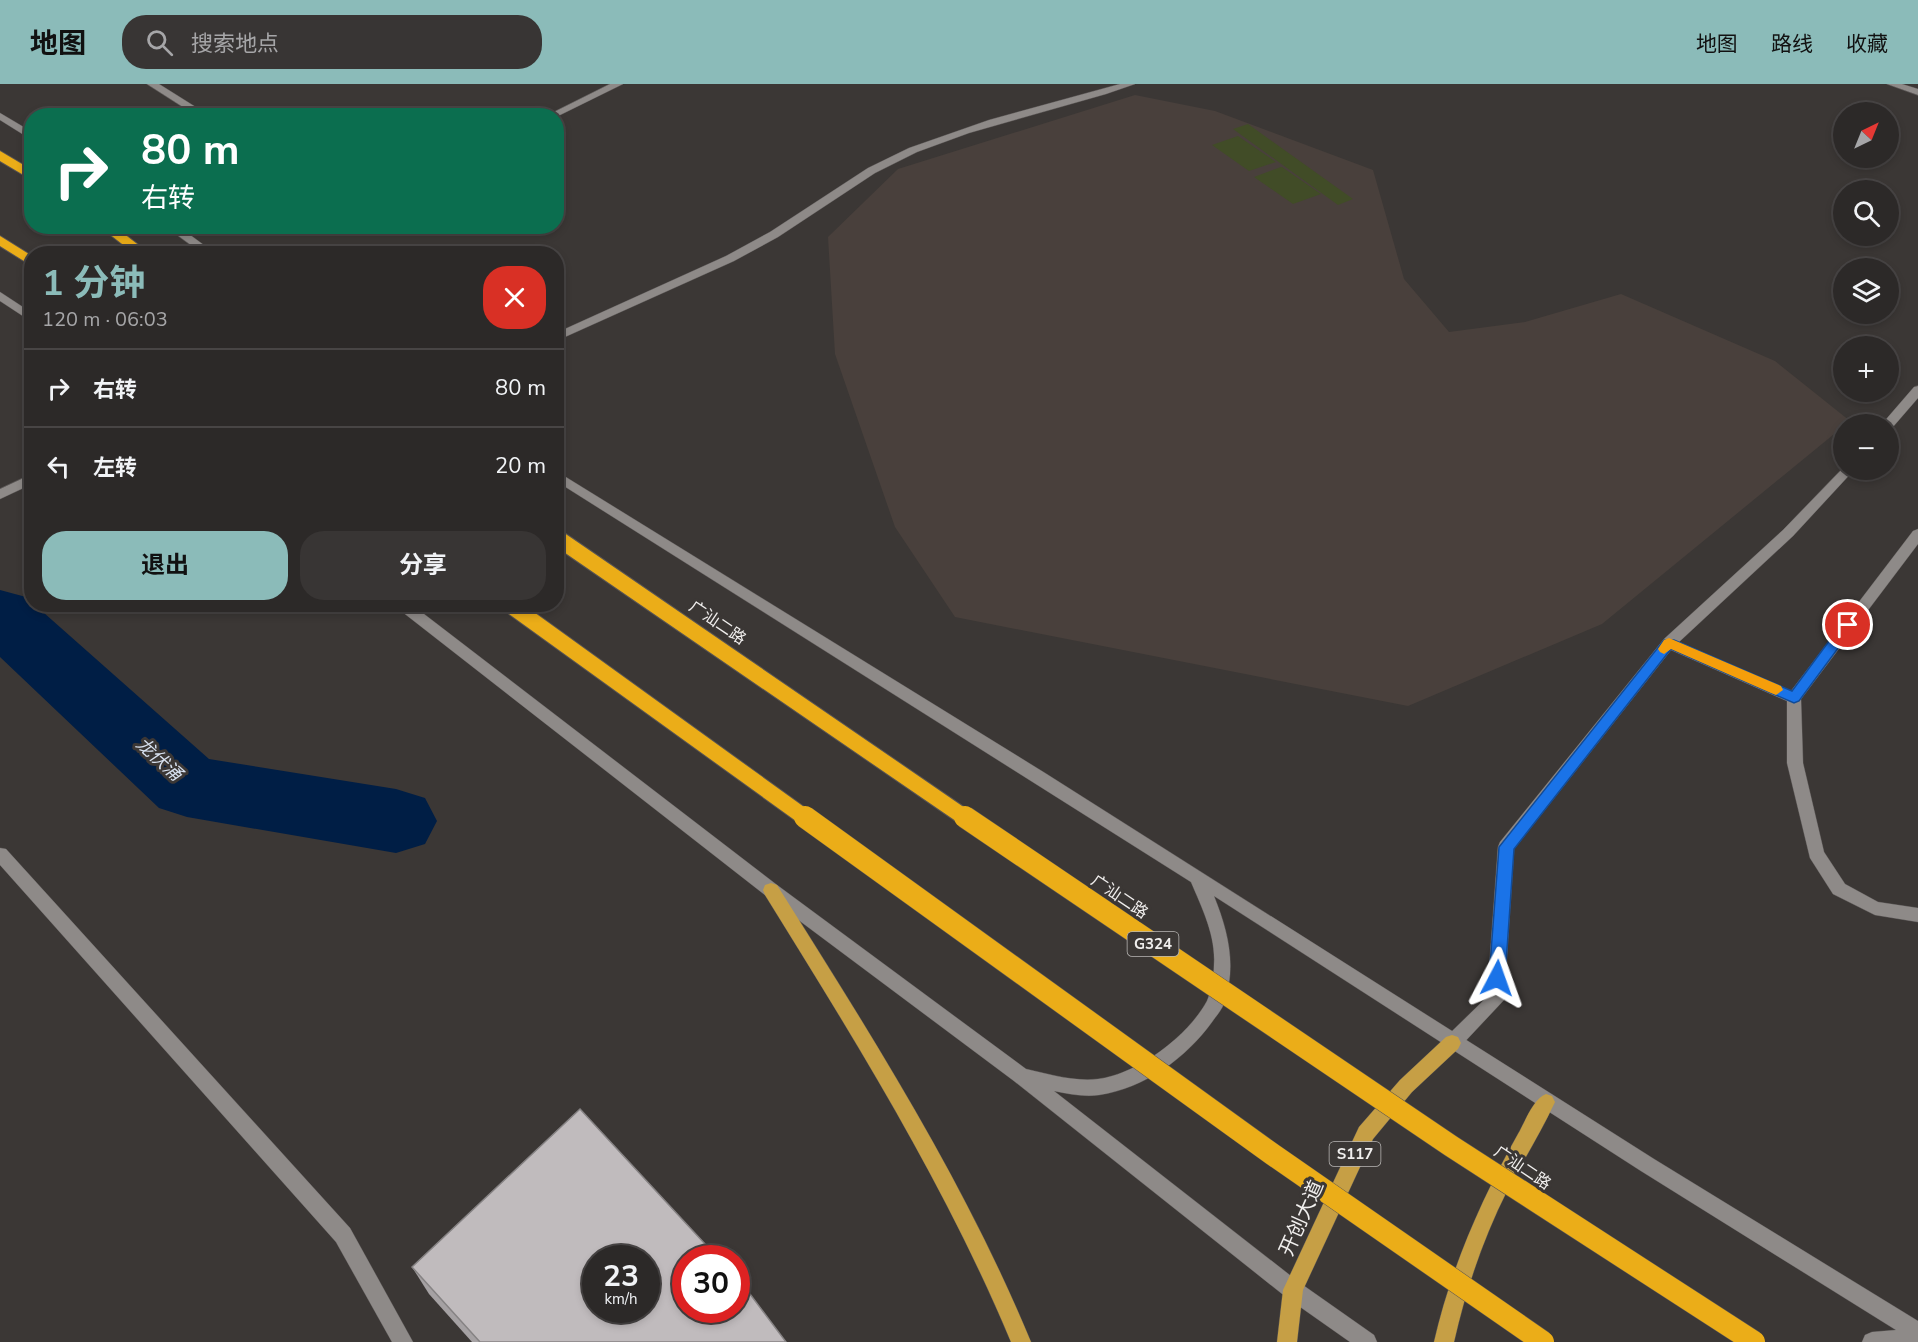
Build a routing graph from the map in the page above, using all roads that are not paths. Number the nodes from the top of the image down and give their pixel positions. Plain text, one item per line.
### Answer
1 (152, 84) edge
2 (618, 84) edge
3 (1130, 84) edge
4 (1892, 84) edge
5 (1918, 92) edge
6 (192, 108) edge
7 (564, 110) edge
8 (0, 116) edge
9 (24, 131) edge
10 (0, 155) edge
11 (24, 171) edge
12 (116, 234) edge
13 (182, 234) edge
14 (0, 240) edge
15 (133, 246) edge
16 (199, 246) edge
17 (24, 256) edge
18 (0, 295) edge
19 (24, 314) edge
20 (564, 334) edge
21 (1918, 390) edge
22 (1898, 414) edge
23 (564, 480) edge
24 (1838, 480) edge
25 (24, 482) edge
26 (0, 495) edge
27 (1918, 534) edge
28 (564, 542) edge
29 (411, 612) edge
30 (520, 612) edge
31 (1669, 643) junction
32 (1794, 698) junction
33 (0, 854) edge
34 (1198, 878) junction
35 (771, 890) junction
36 (1918, 915) edge
37 (1452, 1042) junction
38 (1020, 1075) junction
39 (1546, 1102) junction
40 (1293, 1290) junction
41 (1918, 1332) edge
42 (1918, 1339) edge
43 (403, 1342) edge
44 (1021, 1342) edge
45 (1287, 1342) edge
46 (1367, 1342) edge
47 (1444, 1342) edge
48 (1543, 1342) edge
49 (1754, 1342) edge
50 (1872, 1342) edge

1 - 6 street
2 - 7 street
3 - 20 street
4 - 5 street
8 - 9 street
10 - 11 highway
12 - 15 highway
13 - 16 street
14 - 17 highway
18 - 19 street
21 - 22 street
23 - 34 street
24 - 31 street
25 - 26 street
27 - 32 street
28 - 49 highway, 广汕二路 / G324, bridge
29 - 35 street
30 - 48 highway, bridge
31 - 32 street
31 - 37 street
32 - 36 street
33 - 43 street
34 - 37 street
34 - 38 street
35 - 38 street
35 - 44 main road
37 - 39 street
37 - 40 main road, 开创大道 / S117
38 - 40 street
39 - 41 street
39 - 47 main road
40 - 45 main road, 开创大道 / S117
40 - 46 street
42 - 50 street

